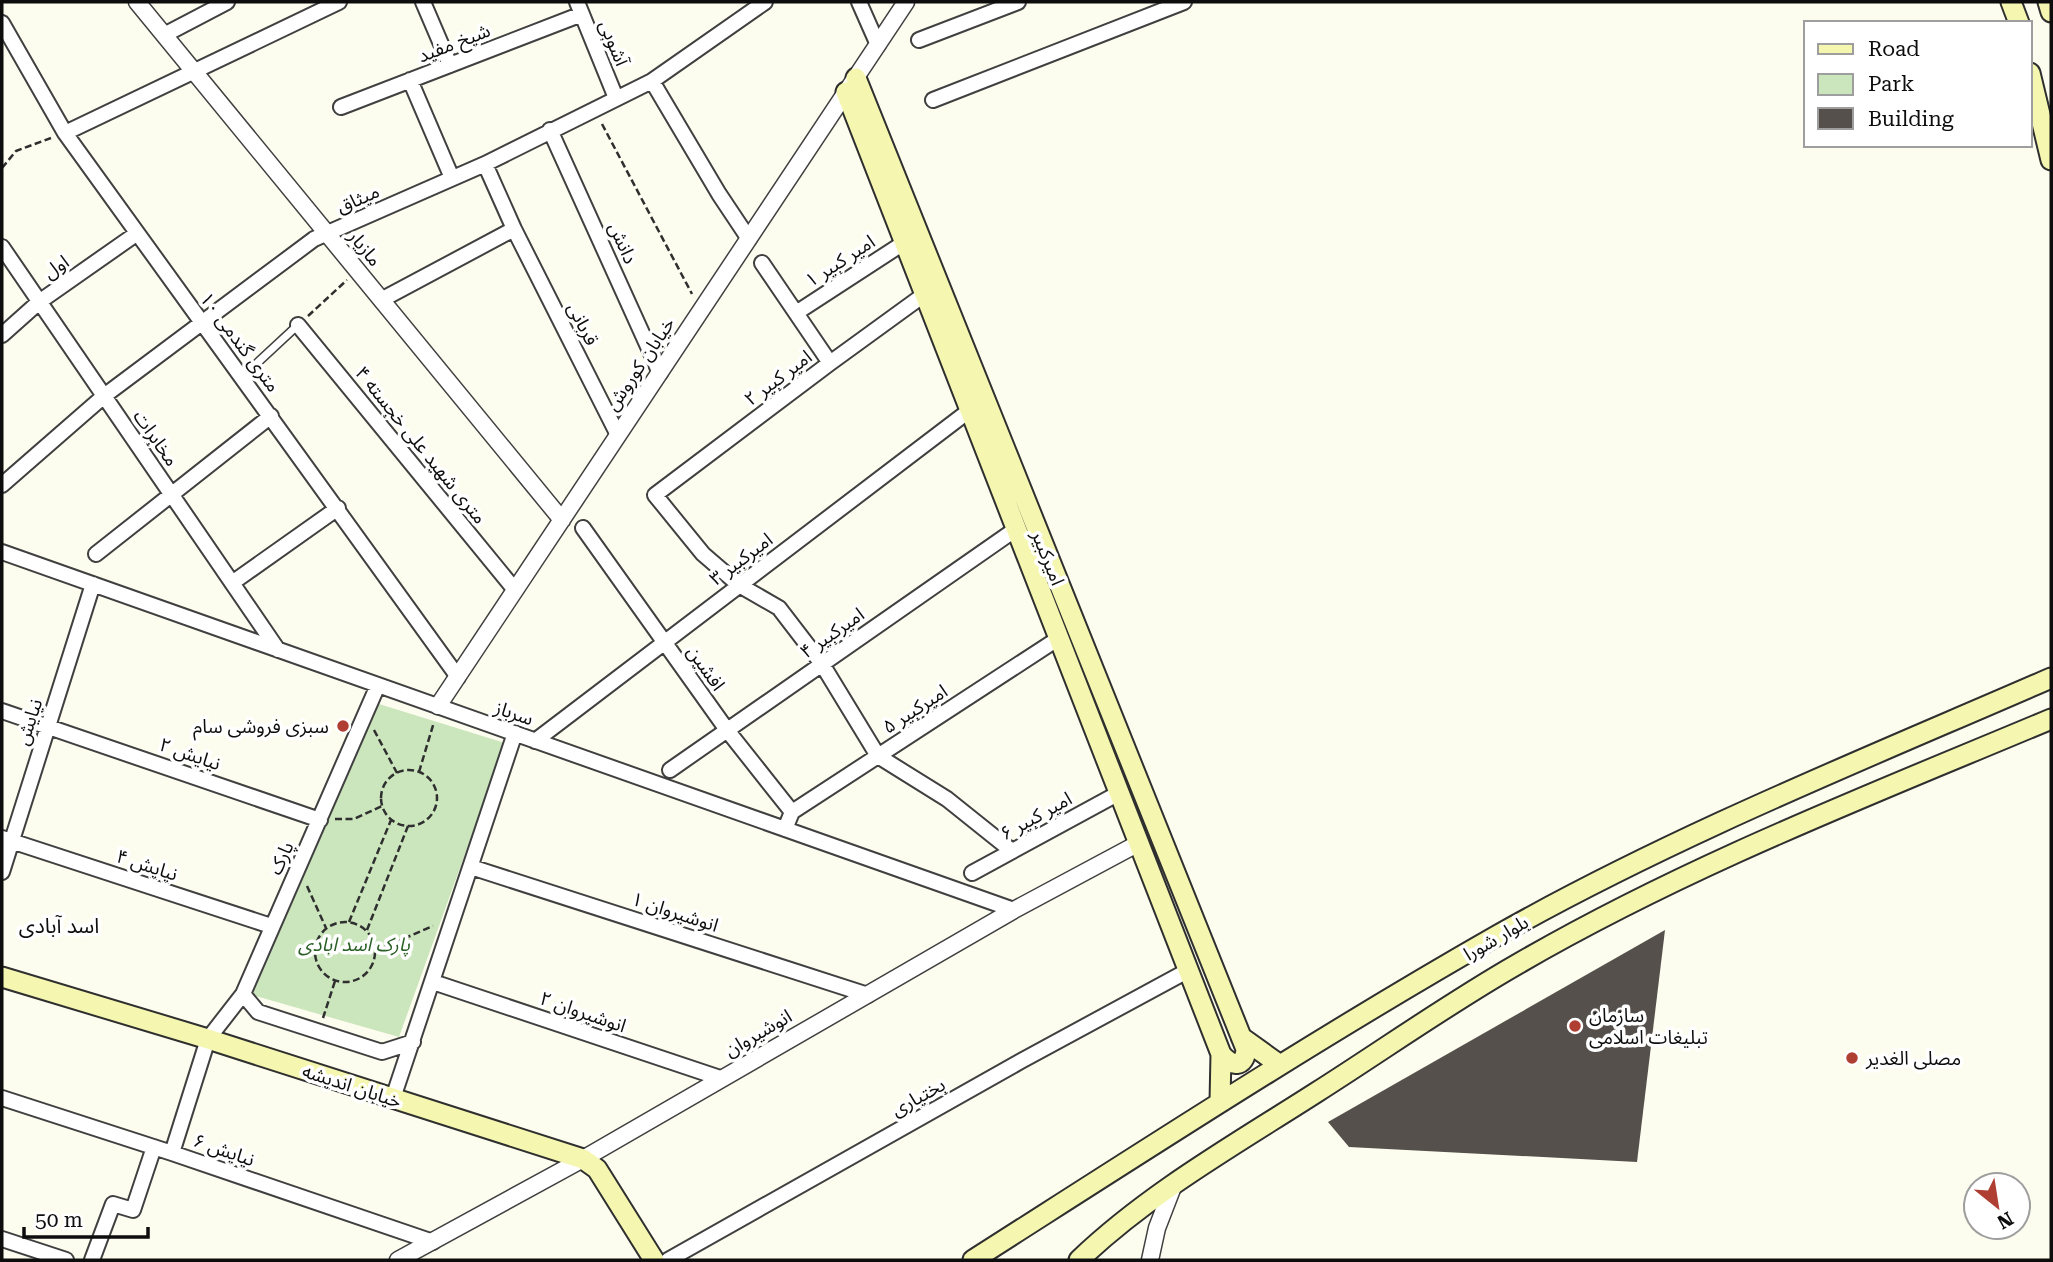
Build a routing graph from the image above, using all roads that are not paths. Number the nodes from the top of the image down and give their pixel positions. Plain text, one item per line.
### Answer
1 (137, 2) edge
2 (228, 2) edge
3 (338, 2) edge
4 (423, 2) edge
5 (765, 2) edge
6 (859, 2) edge
7 (906, 2) edge
8 (1018, 2) edge
9 (1184, 2) edge
10 (2011, 2) edge
11 (2048, 2) edge
12 (210, 6) edge
13 (579, 8) edge
14 (2051, 12) edge
15 (2018, 21) edge
16 (2, 23) edge
17 (164, 35) junction
18 (919, 40) dead end
19 (878, 45) junction
20 (450, 65) junction
21 (194, 71) junction
22 (410, 80) junction
23 (652, 81) junction
24 (2032, 81) edge
25 (851, 85) junction
26 (616, 98) junction
27 (933, 100) dead end
28 (341, 107) dead end
29 (550, 130) junction
30 (65, 133) junction
31 (2050, 152) edge
32 (485, 164) junction
33 (452, 177) junction
34 (514, 229) junction
35 (135, 234) junction
36 (327, 234) junction
37 (749, 239) junction
38 (905, 242) junction
39 (2, 247) edge
40 (762, 263) dead end
41 (925, 294) junction
42 (381, 300) junction
43 (39, 302) junction
44 (796, 313) junction
45 (202, 323) junction
46 (298, 325) joint
47 (2, 334) edge
48 (830, 363) junction
49 (962, 365) junction
50 (660, 373) junction
51 (243, 377) junction
52 (104, 396) junction
53 (970, 411) junction
54 (271, 416) junction
55 (618, 435) junction
56 (2, 485) edge
57 (172, 494) junction
58 (338, 509) junction
59 (562, 520) junction
60 (583, 528) dead end
61 (1016, 529) junction
62 (2, 552) edge
63 (96, 554) dead end
64 (232, 583) junction
65 (93, 584) junction
66 (739, 585) junction
67 (515, 590) junction
68 (1059, 638) junction
69 (664, 641) junction
70 (278, 650) junction
71 (822, 664) junction
72 (458, 677) junction
73 (2051, 678) edge
74 (378, 685) junction
75 (438, 706) junction
76 (2, 711) edge
77 (2051, 719) edge
78 (48, 726) junction
79 (727, 730) junction
80 (515, 733) junction
81 (536, 741) junction
82 (878, 756) junction
83 (670, 769) dead end
84 (1119, 793) junction
85 (792, 812) junction
86 (320, 820) junction
87 (785, 829) junction
88 (7, 840) edge
89 (1139, 843) junction
90 (1012, 851) junction
91 (471, 867) junction
92 (2, 872) edge
93 (972, 873) dead end
94 (1014, 910) junction
95 (271, 926) junction
96 (1189, 970) junction
97 (2, 977) edge
98 (433, 982) junction
99 (243, 994) junction
100 (868, 995) junction
101 (1241, 1037) junction
102 (208, 1039) junction
103 (413, 1042) junction
104 (1222, 1054) junction
105 (1280, 1065) junction
106 (720, 1079) junction
107 (2, 1098) edge
108 (393, 1098) junction
109 (1220, 1102) junction
110 (154, 1147) junction
111 (172, 1153) junction
112 (583, 1159) junction
113 (1174, 1184) junction
114 (2, 1239) edge
115 (433, 1242) junction
116 (66, 1260) edge
117 (92, 1260) edge
118 (398, 1260) edge
119 (654, 1260) edge
120 (668, 1260) edge
121 (974, 1260) edge
122 (1079, 1260) edge
123 (1150, 1260) edge

1 - 17 street, مازیار
2 - 12 street
3 - 21 street
4 - 20 street
5 - 23 street, میثاق
6 - 19 street
7 - 19 street, خیابان کوروش
8 - 18 street
9 - 27 street
10 - 15 main road
11 - 14 main road
12 - 17 street
13 - 20 street, شیخ مفید
13 - 26 street, آشوبی
16 - 30 street, ۱۰ متری گندمی
17 - 21 street, مازیار
19 - 25 street, خیابان کوروش
20 - 22 street, شیخ مفید
21 - 30 street
21 - 36 street, مازیار
22 - 28 street, شیخ مفید
22 - 33 street
23 - 26 street, میثاق
23 - 37 street
24 - 31 main road
25 - 37 street, خیابان کوروش
25 - 38 main road, امیرکبیر
25 - 49 main road, امیرکبیر
26 - 29 street, میثاق
29 - 32 street, میثاق
29 - 50 street, دانش
30 - 35 street, ۱۰ متری گندمی
32 - 33 street, میثاق
32 - 34 street, قربانی
33 - 36 street, میثاق
34 - 42 street
34 - 55 street, قربانی
35 - 43 street, اول
35 - 45 street, ۱۰ متری گندمی
36 - 42 street, مازیار
36 - 45 street, میثاق
37 - 50 street, خیابان کوروش
38 - 41 main road, امیرکبیر
38 - 44 street, امیر کبیر ۱
39 - 43 street, مخابرات
40 - 44 street
41 - 48 street, امیر کبیر ۲
41 - 49 main road, امیرکبیر
42 - 59 street, مازیار
43 - 47 street, اول
43 - 52 street, مخابرات
44 - 48 street
45 - 51 street, ۱۰ متری گندمی
45 - 52 street, میثاق
46 - 51 lane
46 - 67 street, ۴ متری شهید علی خجسته
48 - 66 street, امیر کبیر ۲
49 - 53 main road, امیرکبیر
49 - 101 main road, امیرکبیر
50 - 55 street, خیابان کوروش
51 - 54 street, ۱۰ متری گندمی
52 - 56 street, میثاق
52 - 57 street, مخابرات
53 - 61 main road, امیرکبیر
53 - 66 street, امیرکبیر ۳
54 - 57 street
54 - 58 street, ۱۰ متری گندمی
55 - 59 street, خیابان کوروش
57 - 63 street
57 - 64 street, مخابرات
58 - 64 street
58 - 72 street, ۱۰ متری گندمی
59 - 67 street, خیابان کوروش
60 - 69 street, افشین
61 - 68 main road, امیرکبیر
61 - 71 street, امیرکبیر ۴
62 - 65 street, سرباز
64 - 70 street, مخابرات
65 - 70 street, سرباز
65 - 78 street, نیایش
66 - 69 street, امیرکبیر ۳
66 - 71 street
67 - 72 street, خیابان کوروش
68 - 82 street, امیرکبیر ۵
68 - 84 main road, امیرکبیر
69 - 79 street, افشین
69 - 81 street, امیرکبیر ۳
70 - 74 street, سرباز
71 - 79 street, امیرکبیر ۴
71 - 82 street
72 - 75 street, خیابان کوروش
73 - 105 main road, بلوار شورا
74 - 75 street, سرباز
74 - 86 street, پارک
75 - 80 street, سرباز
76 - 78 street, نیایش ۲
77 - 113 main road, بلوار شورا
78 - 86 street, نیایش ۲
78 - 88 street, نیایش
79 - 83 street, امیرکبیر ۴
79 - 85 street, افشین
80 - 81 street, سرباز
80 - 91 street
81 - 87 street, سرباز
82 - 85 street, امیرکبیر ۵
82 - 90 street
84 - 89 main road, امیرکبیر
84 - 90 street, امیر کبیر ۶
85 - 87 street
86 - 95 street, پارک
87 - 94 street, سرباز
88 - 92 street, نیایش
88 - 95 street, نیایش ۴
89 - 94 street, انوشیروان
89 - 96 main road, امیرکبیر
90 - 93 street, امیر کبیر ۶
91 - 98 street
91 - 100 street, انوشیروان ۱
94 - 100 street, انوشیروان
95 - 99 street, پارک
96 - 104 main road, امیرکبیر
96 - 120 street, بختیاری
97 - 102 main road, خیابان اندیشه
98 - 103 street
98 - 106 street, انوشیروان ۲
99 - 102 street, پارک
99 - 103 street
100 - 106 street, انوشیروان
101 - 104 main road
101 - 105 main road
102 - 108 main road, خیابان اندیشه
102 - 111 street
103 - 108 street
104 - 109 main road
105 - 109 main road, بلوار شورا
106 - 112 street, انوشیروان
107 - 110 street, نیایش ۶
108 - 112 main road, خیابان اندیشه
109 - 121 main road, بلوار شورا
110 - 111 street, نیایش ۶
110 - 117 street
111 - 115 street, نیایش ۶
112 - 115 street, انوشیروان
112 - 119 main road, خیابان اندیشه
113 - 122 main road, بلوار شورا
113 - 123 street
114 - 116 street
115 - 118 street, انوشیروان

